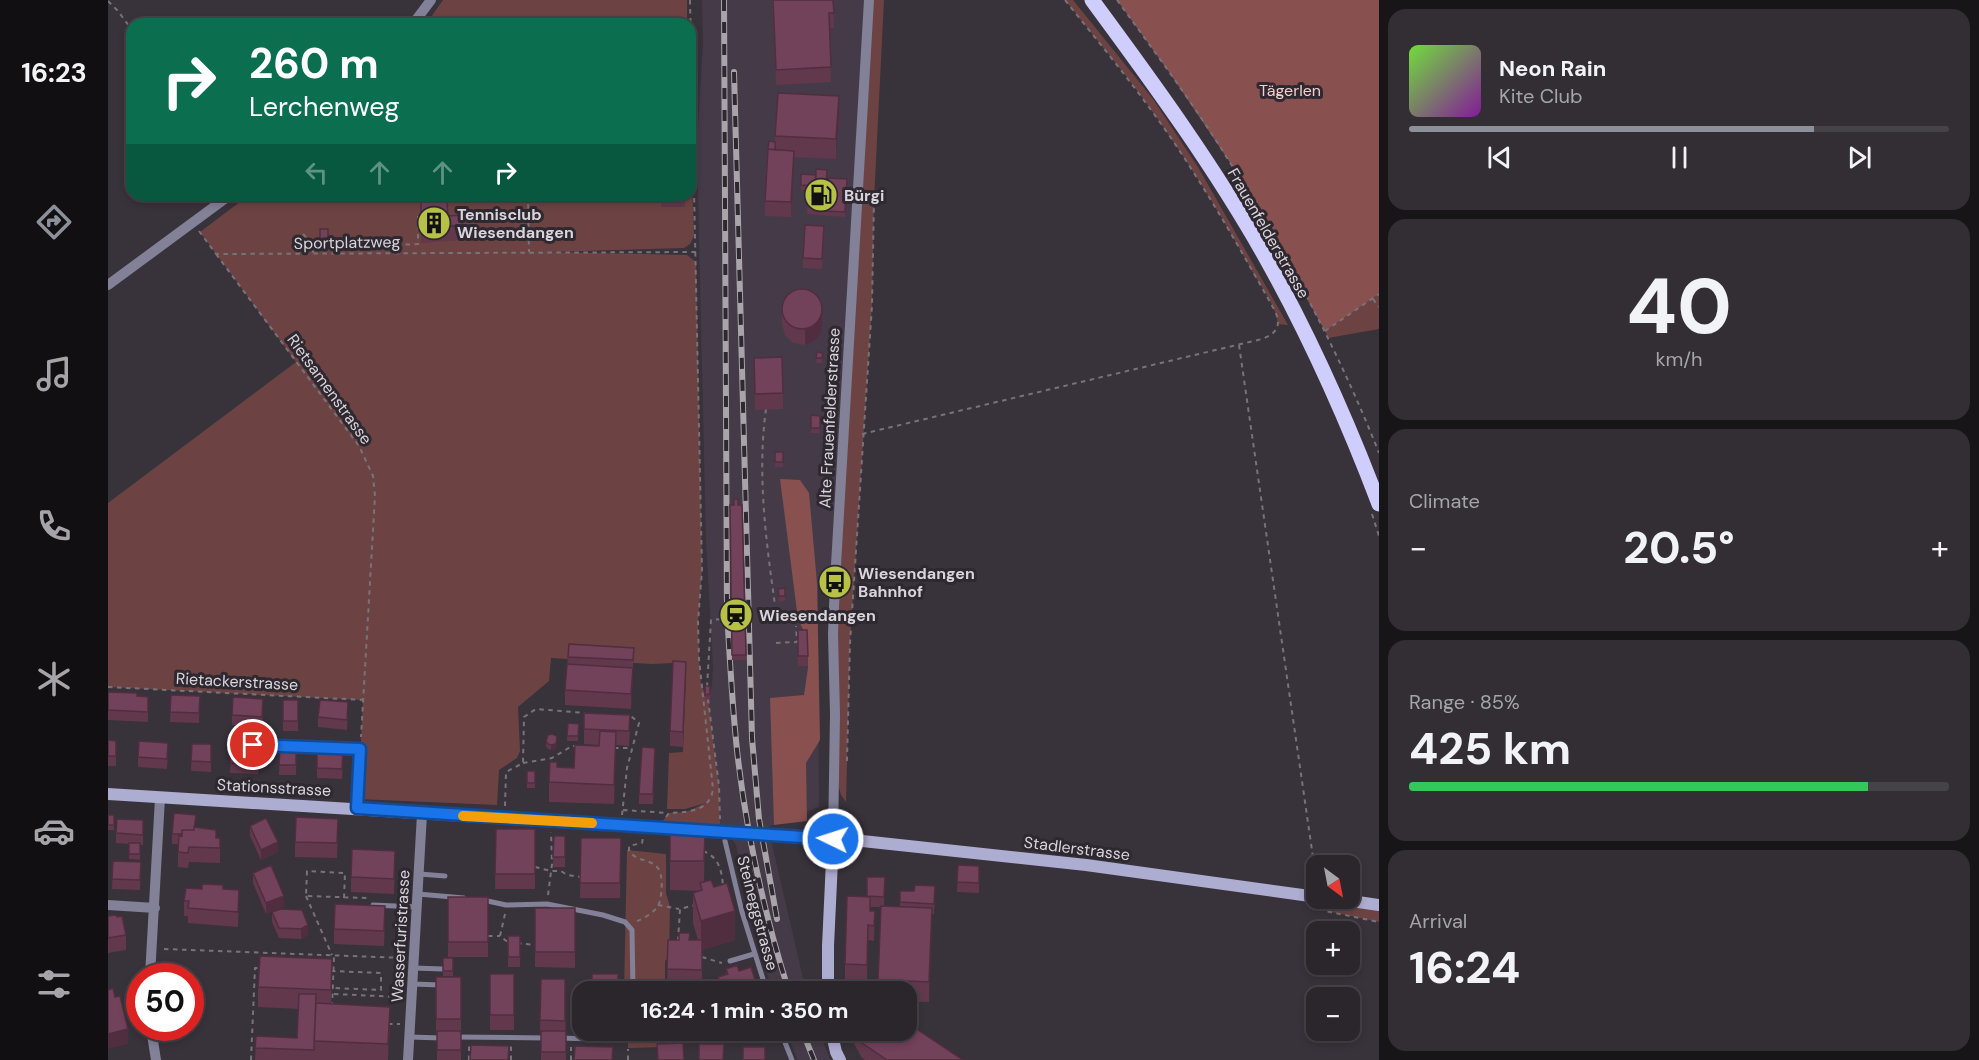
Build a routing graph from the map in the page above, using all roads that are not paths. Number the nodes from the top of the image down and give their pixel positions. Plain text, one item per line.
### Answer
1 (431, 0) edge
2 (869, 0) edge
3 (1092, 0) edge
4 (418, 18) edge
5 (222, 201) edge
6 (108, 285) edge
7 (1375, 509) edge
8 (232, 744) edge
9 (108, 794) edge
10 (160, 798) junction
11 (357, 808) junction
12 (422, 814) junction
13 (833, 839) junction
14 (725, 841) dead end
15 (419, 874) junction
16 (445, 876) dead end
17 (418, 894) junction
18 (1306, 897) edge
19 (471, 898) edge
20 (480, 899) edge
21 (1360, 902) edge
22 (373, 905) edge
23 (1379, 905) edge
24 (108, 906) edge
25 (155, 908) junction
26 (417, 908) junction
27 (754, 954) junction
28 (729, 961) road end
29 (151, 963) edge
30 (414, 963) junction
31 (443, 969) edge
32 (633, 981) edge
33 (763, 981) edge
34 (828, 981) edge
35 (412, 984) junction
36 (447, 985) edge
37 (410, 1037) junction
38 (572, 1038) edge
39 (153, 1041) edge
40 (784, 1041) edge
41 (834, 1041) edge
42 (156, 1060) edge
43 (408, 1060) edge
44 (792, 1060) edge
45 (840, 1060) edge

1 - 4 street
2 - 13 street, Alte Frauenfelderstrasse
3 - 7 main road, Frauenfelderstrasse
5 - 6 street
8 - 11 street
9 - 10 main road, Stationsstrasse
10 - 11 main road, Stationsstrasse
10 - 25 street
11 - 12 main road, Stationsstrasse
12 - 13 main road, Stationsstrasse
12 - 15 street, Wasserfuristrasse
13 - 18 main road, Stadlerstrasse
13 - 34 main road
14 - 27 lane, Steineggstrasse
15 - 16 lane
15 - 17 street, Wasserfuristrasse
17 - 19 lane
17 - 26 street, Wasserfuristrasse
20 - 32 lane
21 - 23 main road, Stadlerstrasse
22 - 26 lane
24 - 25 street
25 - 29 street
26 - 30 street, Wasserfuristrasse
27 - 28 lane
27 - 33 lane, Steineggstrasse
30 - 31 lane
30 - 35 street, Wasserfuristrasse
35 - 36 lane
35 - 37 street, Wasserfuristrasse
37 - 38 lane
37 - 43 street, Wasserfuristrasse
39 - 42 street
40 - 44 lane
41 - 45 main road

